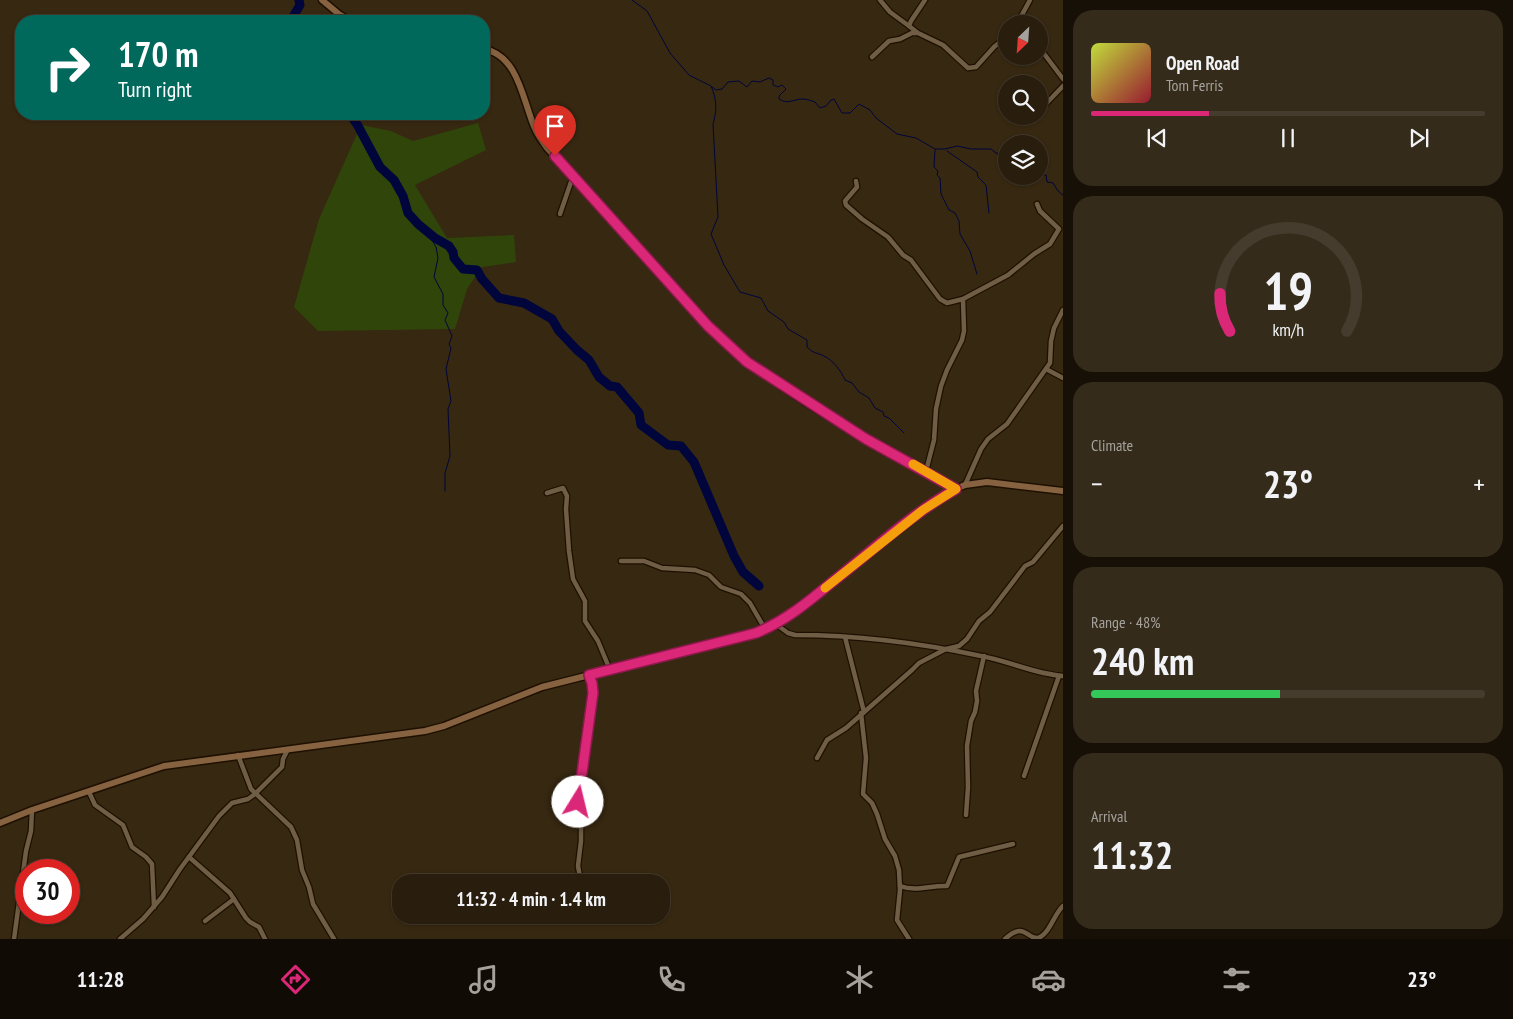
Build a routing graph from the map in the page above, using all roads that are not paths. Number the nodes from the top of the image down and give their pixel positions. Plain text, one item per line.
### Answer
1 (322, 0) edge
2 (880, 0) edge
3 (925, 0) edge
4 (1030, 0) edge
5 (340, 15) edge
6 (1022, 15) edge
7 (910, 26) junction
8 (918, 33) junction
9 (998, 44) edge
10 (490, 51) edge
11 (872, 57) dead end
12 (1048, 59) edge
13 (1063, 79) edge
14 (1063, 86) edge
15 (1048, 102) edge
16 (576, 178) junction
17 (856, 181) dead end
18 (1037, 204) dead end
19 (560, 214) dead end
20 (963, 299) junction
21 (1063, 310) edge
22 (1046, 370) junction
23 (1063, 378) edge
24 (926, 471) junction
25 (966, 485) junction
26 (956, 489) junction
27 (1063, 490) edge
28 (547, 493) dead end
29 (1063, 526) edge
30 (621, 561) dead end
31 (776, 625) junction
32 (765, 629) junction
33 (845, 637) junction
34 (946, 648) junction
35 (984, 656) junction
36 (610, 670) junction
37 (589, 675) junction
38 (1061, 676) edge
39 (862, 712) junction
40 (289, 748) junction
41 (238, 755) junction
42 (817, 758) dead end
43 (1024, 776) dead end
44 (89, 792) junction
45 (255, 794) junction
46 (32, 810) junction
47 (966, 814) dead end
48 (0, 824) edge
49 (1013, 844) dead end
50 (189, 857) junction
51 (580, 874) edge
52 (900, 886) junction
53 (234, 899) junction
54 (1063, 906) edge
55 (154, 907) junction
56 (205, 921) dead end
57 (14, 939) edge
58 (120, 939) edge
59 (265, 939) edge
60 (334, 939) edge
61 (909, 939) edge
62 (1005, 939) edge

1 - 5 street
2 - 7 street
3 - 7 street
4 - 6 street
7 - 8 street
8 - 9 street
8 - 11 street
10 - 16 street
12 - 13 street
14 - 15 street
16 - 19 street
16 - 24 street
17 - 20 street
18 - 20 street
20 - 24 street
21 - 22 street
22 - 23 street
22 - 25 street
24 - 26 street
25 - 26 street
25 - 27 street
26 - 31 street
28 - 36 street
29 - 34 street
30 - 32 street
31 - 32 street
31 - 33 street
32 - 36 street
33 - 34 street
33 - 39 street
34 - 35 street
34 - 39 street
35 - 38 street
35 - 47 street
36 - 37 street
37 - 40 street
37 - 51 street
38 - 43 street
39 - 42 street
39 - 52 street
40 - 41 street
40 - 45 street
41 - 44 street
41 - 45 street
44 - 46 street
44 - 55 street
45 - 50 street
45 - 60 street
46 - 48 street
46 - 57 street
49 - 52 street
50 - 53 street
50 - 55 street
52 - 61 street
53 - 56 street
53 - 59 street
54 - 62 street
55 - 58 street

